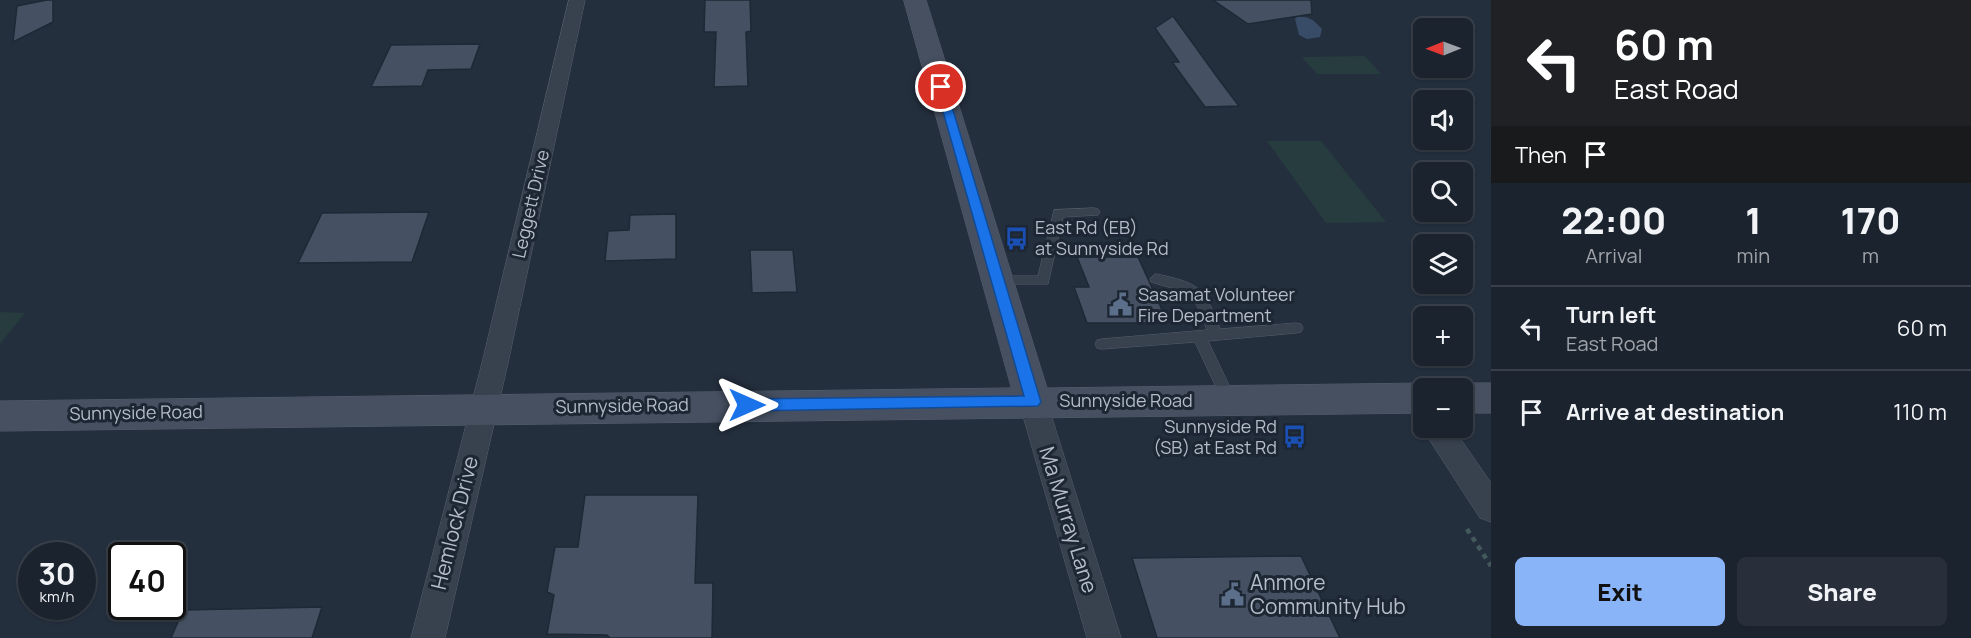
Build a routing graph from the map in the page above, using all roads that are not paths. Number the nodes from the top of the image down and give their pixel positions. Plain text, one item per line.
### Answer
1 (577, 0) edge
2 (915, 0) edge
3 (1094, 212) dead end
4 (1156, 279) dead end
5 (1000, 281) junction
6 (1296, 328) dead end
7 (1215, 334) junction
8 (1199, 336) junction
9 (1102, 344) dead end
10 (1473, 398) edge
11 (1491, 398) edge
12 (1229, 400) junction
13 (1413, 401) edge
14 (1033, 402) junction
15 (484, 408) junction
16 (0, 416) edge
17 (1444, 438) edge
18 (1491, 508) edge
19 (428, 638) edge
20 (1104, 638) edge

1 - 15 street, Leggett Drive
2 - 5 main road
3 - 5 lane
4 - 7 lane
5 - 14 main road
6 - 7 lane
7 - 8 lane
8 - 9 lane
8 - 12 lane
10 - 11 main road
12 - 13 main road, Sunnyside Road
12 - 14 main road, Sunnyside Road
14 - 15 main road, Sunnyside Road
14 - 20 street, Ma Murray Lane
15 - 16 main road, Sunnyside Road
15 - 19 street, Hemlock Drive
17 - 18 street

